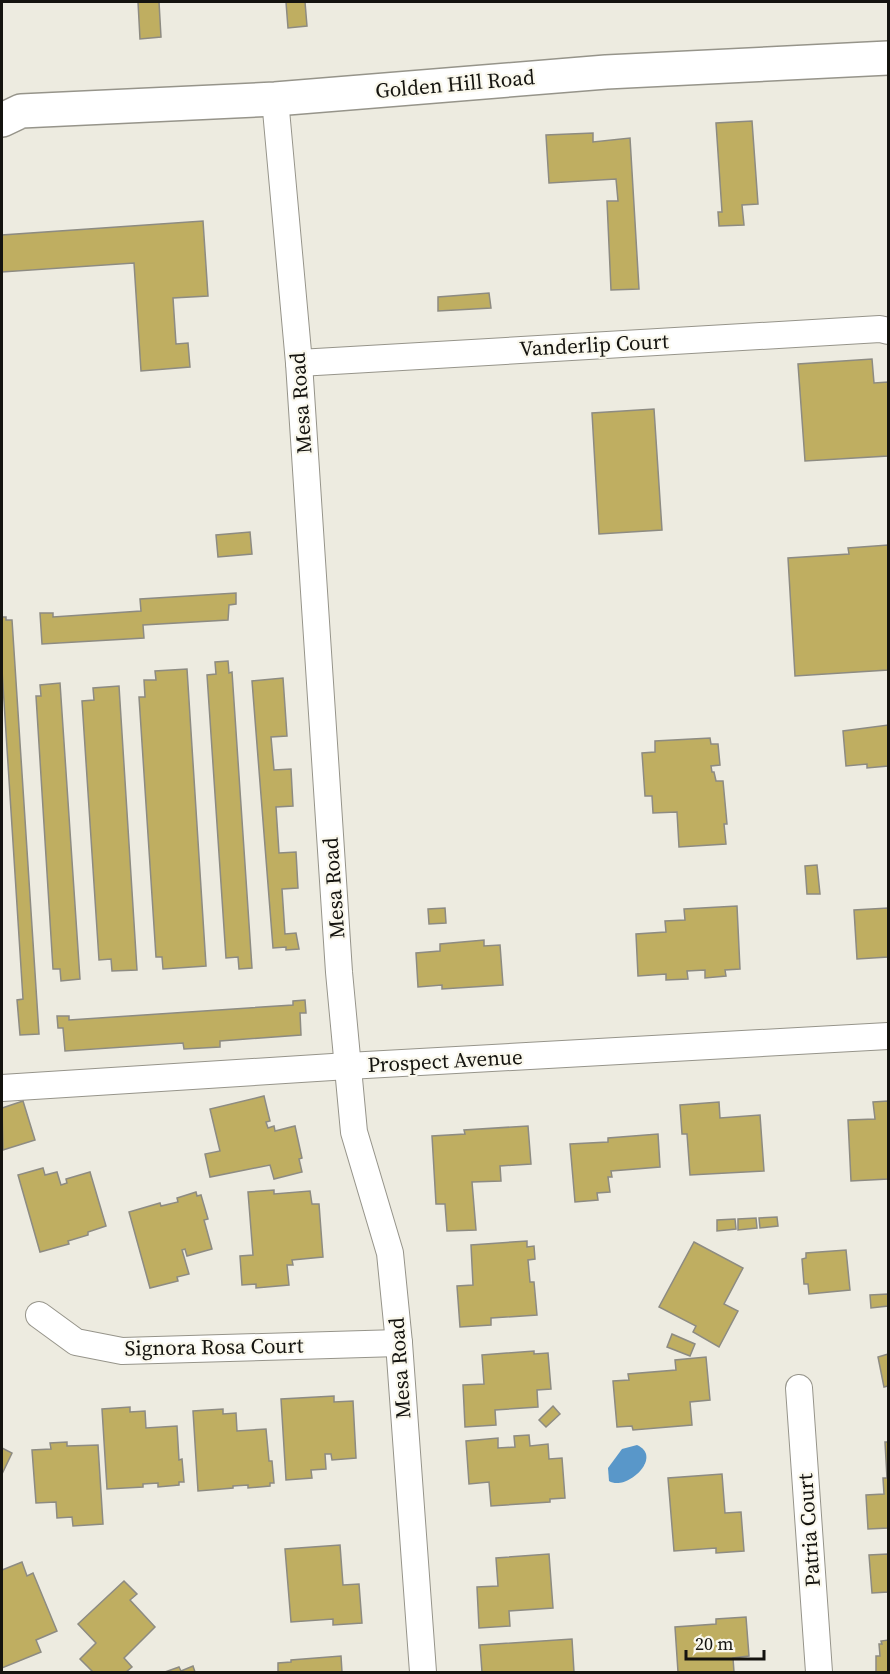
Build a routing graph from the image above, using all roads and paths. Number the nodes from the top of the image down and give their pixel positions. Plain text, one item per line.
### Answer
1 (888, 58) edge
2 (275, 99) junction
3 (8, 112) edge
4 (888, 331) edge
5 (299, 363) junction
6 (888, 1036) edge
7 (348, 1066) junction
8 (2, 1088) edge
9 (39, 1315) dead end
10 (399, 1343) junction
11 (799, 1388) dead end
12 (423, 1672) edge
13 (819, 1672) edge

1 - 2 main road, Golden Hill Road
2 - 3 main road, Golden Hill Road
2 - 5 street, Mesa Road
4 - 5 street, Vanderlip Court
5 - 7 street, Mesa Road
6 - 7 street, Prospect Avenue
7 - 8 street, Prospect Avenue
7 - 10 street, Mesa Road
9 - 10 street, Signora Rosa Court
10 - 12 street, Mesa Road
11 - 13 street, Patria Court

